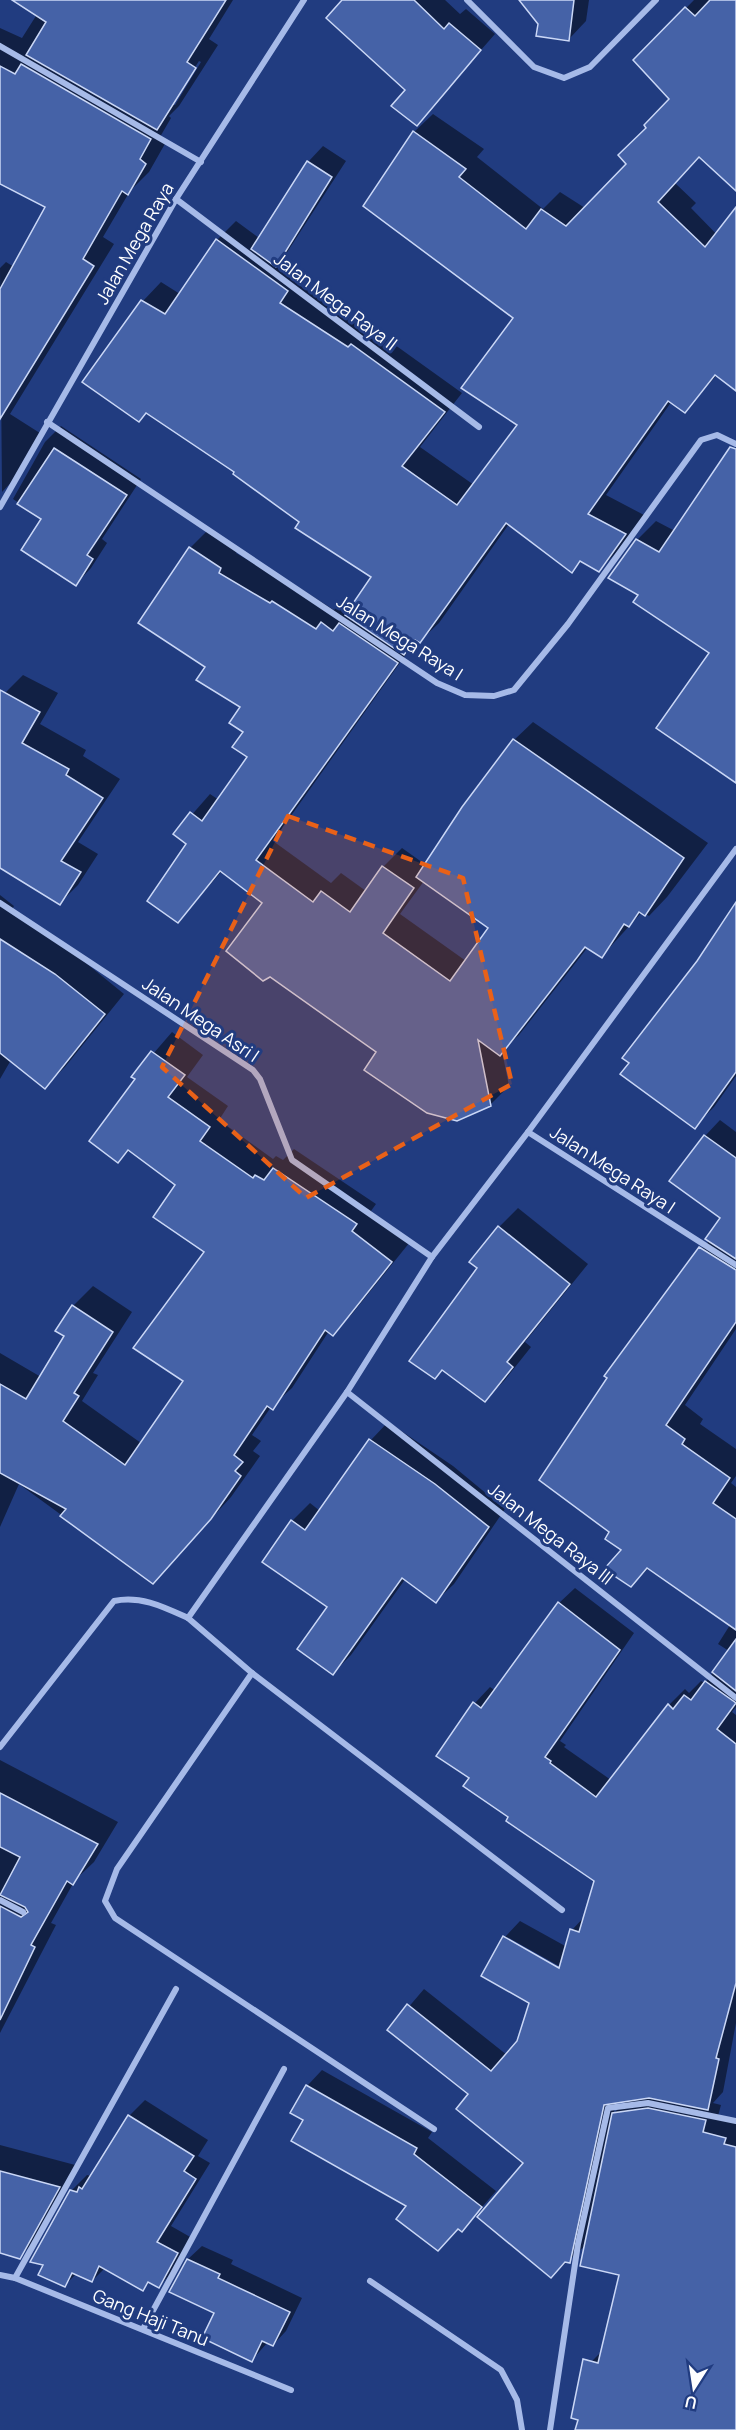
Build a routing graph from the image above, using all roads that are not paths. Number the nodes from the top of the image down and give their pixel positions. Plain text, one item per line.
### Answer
1 (304, 0) edge
2 (467, 0) edge
3 (656, 0) edge
4 (0, 46) edge
5 (201, 162) junction
6 (176, 199) junction
7 (47, 422) junction
8 (479, 427) dead end
9 (736, 444) edge
10 (0, 507) edge
11 (736, 849) edge
12 (0, 903) edge
13 (528, 1132) junction
14 (432, 1257) junction
15 (736, 1265) edge
16 (347, 1392) junction
17 (188, 1618) junction
18 (252, 1673) junction
19 (736, 1698) edge
20 (0, 1747) edge
21 (0, 1900) edge
22 (562, 1910) dead end
23 (23, 1912) dead end
24 (176, 1989) dead end
25 (284, 2069) dead end
26 (736, 2121) edge
27 (434, 2129) dead end
28 (0, 2275) edge
29 (15, 2278) junction
30 (370, 2281) dead end
31 (143, 2329) junction
32 (291, 2390) dead end
33 (522, 2430) edge
34 (550, 2430) edge

1 - 5 street, Jalan Mega Raya
2 - 3 street
4 - 5 street
5 - 6 street, Jalan Mega Raya
6 - 7 street, Jalan Mega Raya
6 - 8 street, Jalan Mega Raya II
7 - 9 street, Jalan Mega Raya I
7 - 10 street, Jalan Mega Raya
11 - 13 street, Jalan Mega Raya I
12 - 14 street, Jalan Mega Asri I
13 - 14 street
13 - 15 street, Jalan Mega Raya I
14 - 16 street
16 - 17 street
16 - 19 street, Jalan Mega Raya III
17 - 18 street
17 - 20 street
18 - 22 street
18 - 27 street
21 - 23 street
24 - 29 street
25 - 31 street
26 - 34 street
28 - 29 street, Gang Haji Tanu
29 - 31 street, Gang Haji Tanu
30 - 33 street
31 - 32 street, Gang Haji Tanu

